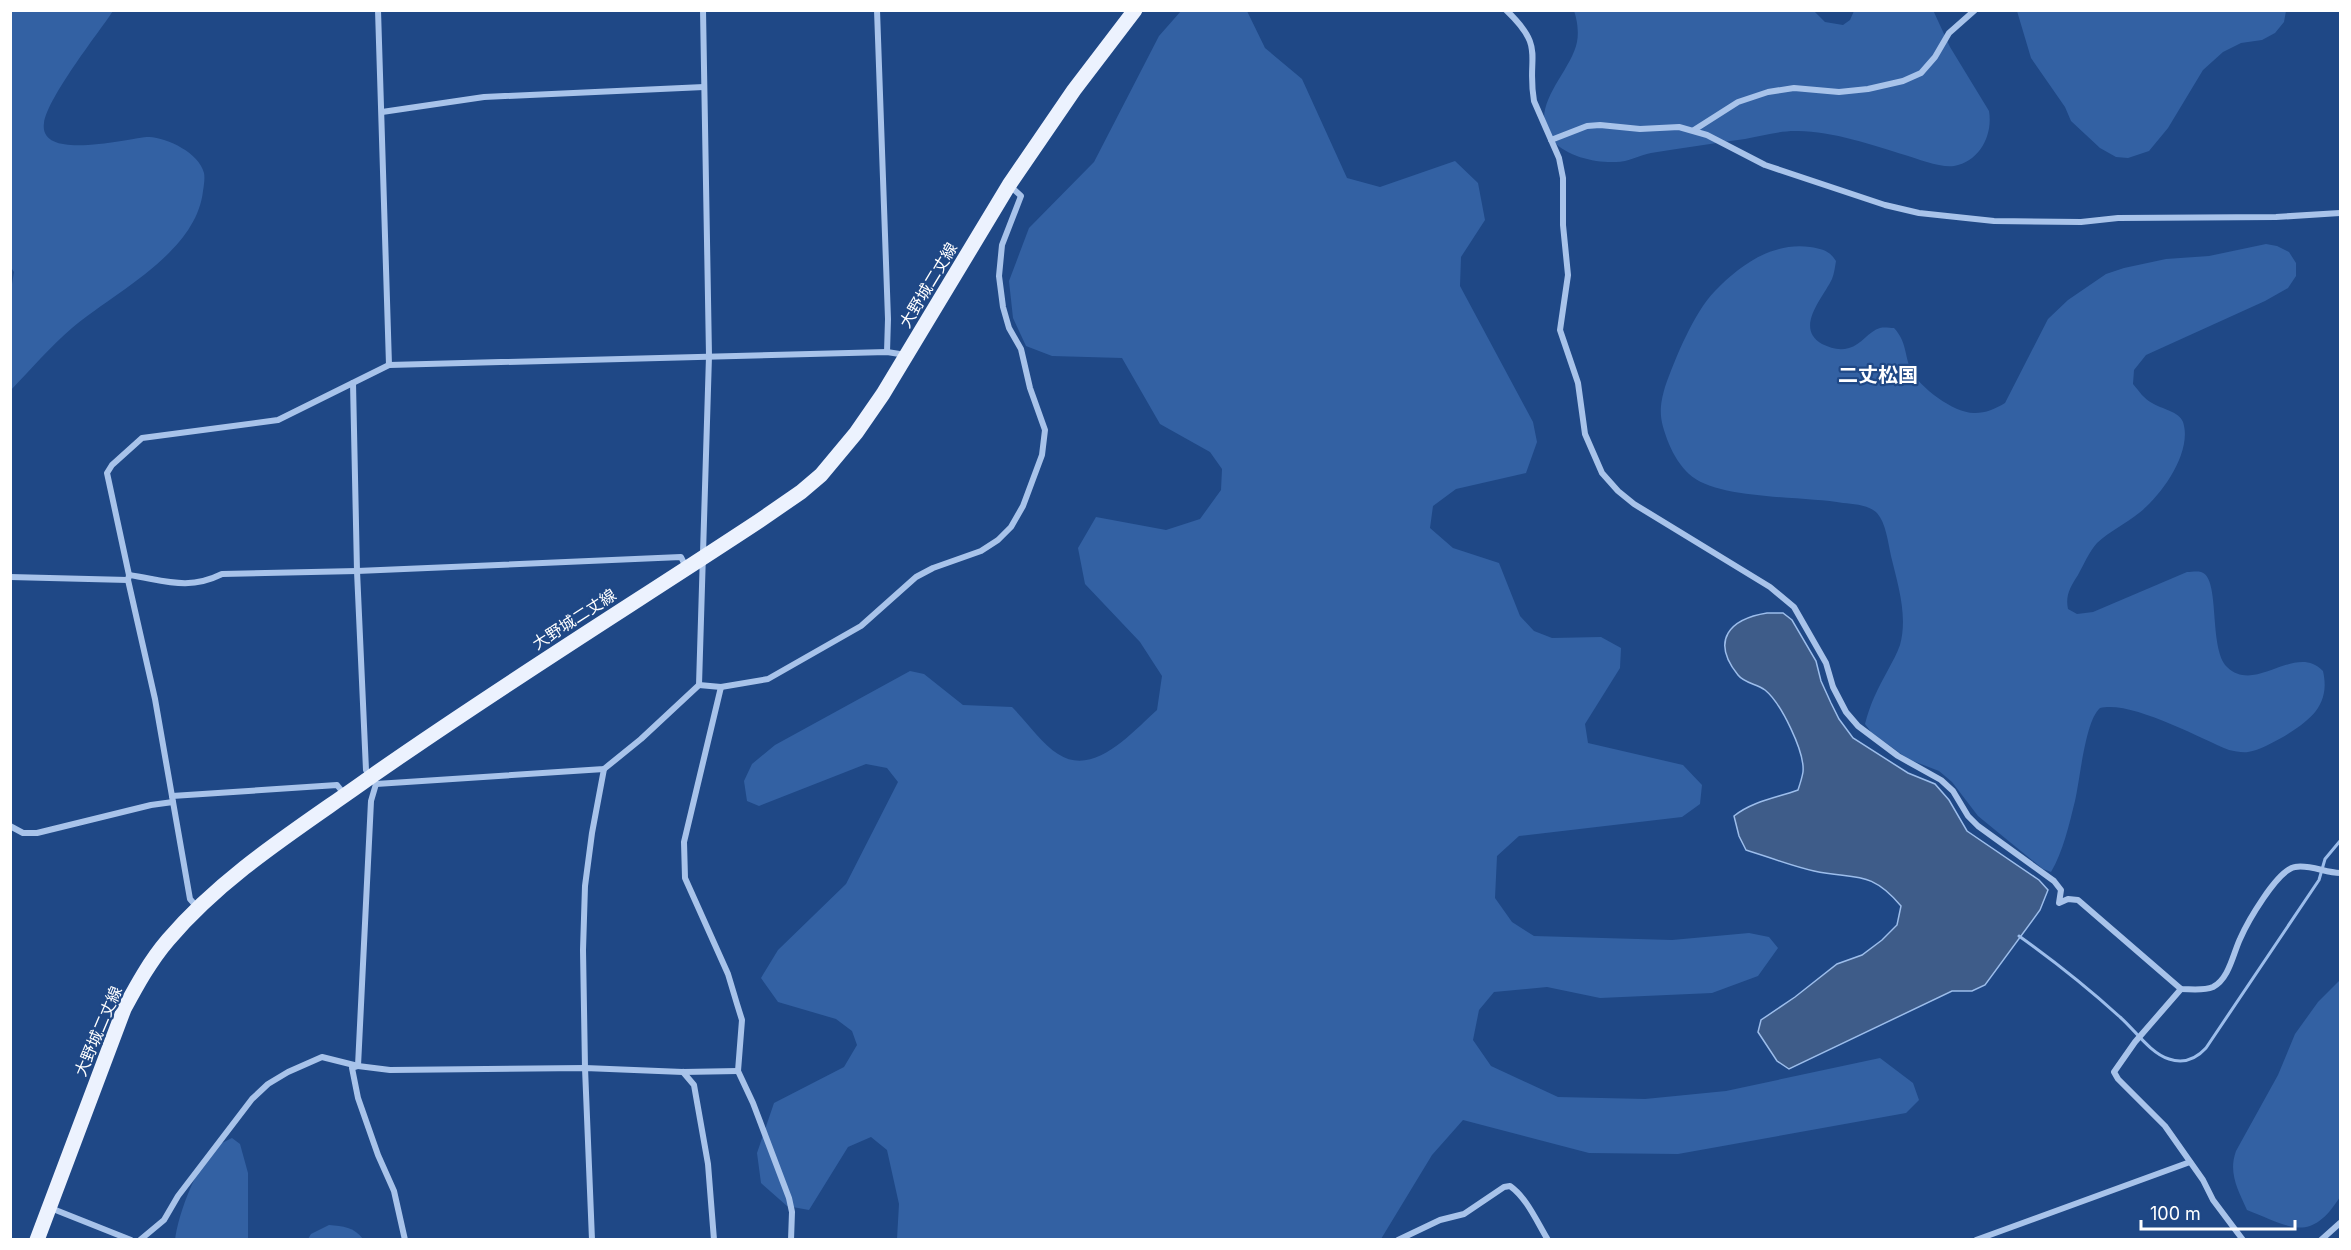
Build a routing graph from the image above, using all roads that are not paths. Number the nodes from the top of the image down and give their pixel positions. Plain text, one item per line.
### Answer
1 (378, 10) edge
2 (703, 10) edge
3 (877, 10) edge
4 (1135, 10) edge
5 (1506, 10) edge
6 (1975, 10) edge
7 (704, 87) junction
8 (382, 112) junction
9 (1694, 130) junction
10 (1551, 140) junction
11 (1009, 185) junction
12 (2340, 213) edge
13 (887, 352) junction
14 (907, 355) junction
15 (709, 356) junction
16 (389, 365) junction
17 (353, 382) junction
18 (704, 556) junction
19 (687, 568) junction
20 (357, 571) junction
21 (10, 577) edge
22 (128, 577) junction
23 (699, 685) junction
24 (722, 687) junction
25 (604, 769) junction
26 (374, 780) junction
27 (345, 795) junction
28 (173, 799) junction
29 (10, 825) edge
30 (2340, 873) edge
31 (197, 908) junction
32 (2181, 989) junction
33 (358, 1066) junction
34 (585, 1068) junction
35 (738, 1071) junction
36 (683, 1072) junction
37 (2190, 1162) junction
38 (48, 1207) junction
39 (2340, 1223) edge
40 (37, 1239) edge
41 (131, 1239) edge
42 (140, 1239) edge
43 (405, 1239) edge
44 (592, 1239) edge
45 (714, 1239) edge
46 (791, 1239) edge
47 (1398, 1239) edge
48 (1548, 1239) edge
49 (1976, 1239) edge
50 (2243, 1239) edge
51 (2321, 1239) edge

1 - 8 street
2 - 7 street
3 - 13 street
4 - 11 main road, 大野城二丈線
5 - 10 street
6 - 9 street
7 - 8 street
7 - 15 street
8 - 16 street
9 - 10 street
9 - 12 street
10 - 32 street
11 - 14 main road, 大野城二丈線
11 - 24 street
13 - 14 street
13 - 15 street
14 - 18 main road, 大野城二丈線
15 - 16 street
15 - 18 street
16 - 17 street
17 - 20 street
17 - 22 street
18 - 19 main road, 大野城二丈線
18 - 23 street
19 - 20 street
19 - 26 main road, 大野城二丈線
20 - 22 street
20 - 26 street
21 - 22 street
22 - 28 street
23 - 24 street
23 - 25 street
24 - 35 street
25 - 26 street
25 - 34 street
26 - 27 main road, 大野城二丈線
26 - 33 street
27 - 28 street
27 - 31 main road, 大野城二丈線
28 - 29 street
28 - 31 street
30 - 32 street
31 - 38 main road, 大野城二丈線
32 - 37 street
33 - 34 street
33 - 42 street
33 - 43 street
34 - 36 street
34 - 44 street
35 - 36 street
35 - 46 street
36 - 45 street
37 - 49 street
37 - 50 street
38 - 40 main road, 大野城二丈線
38 - 41 street
39 - 51 street
47 - 48 street

